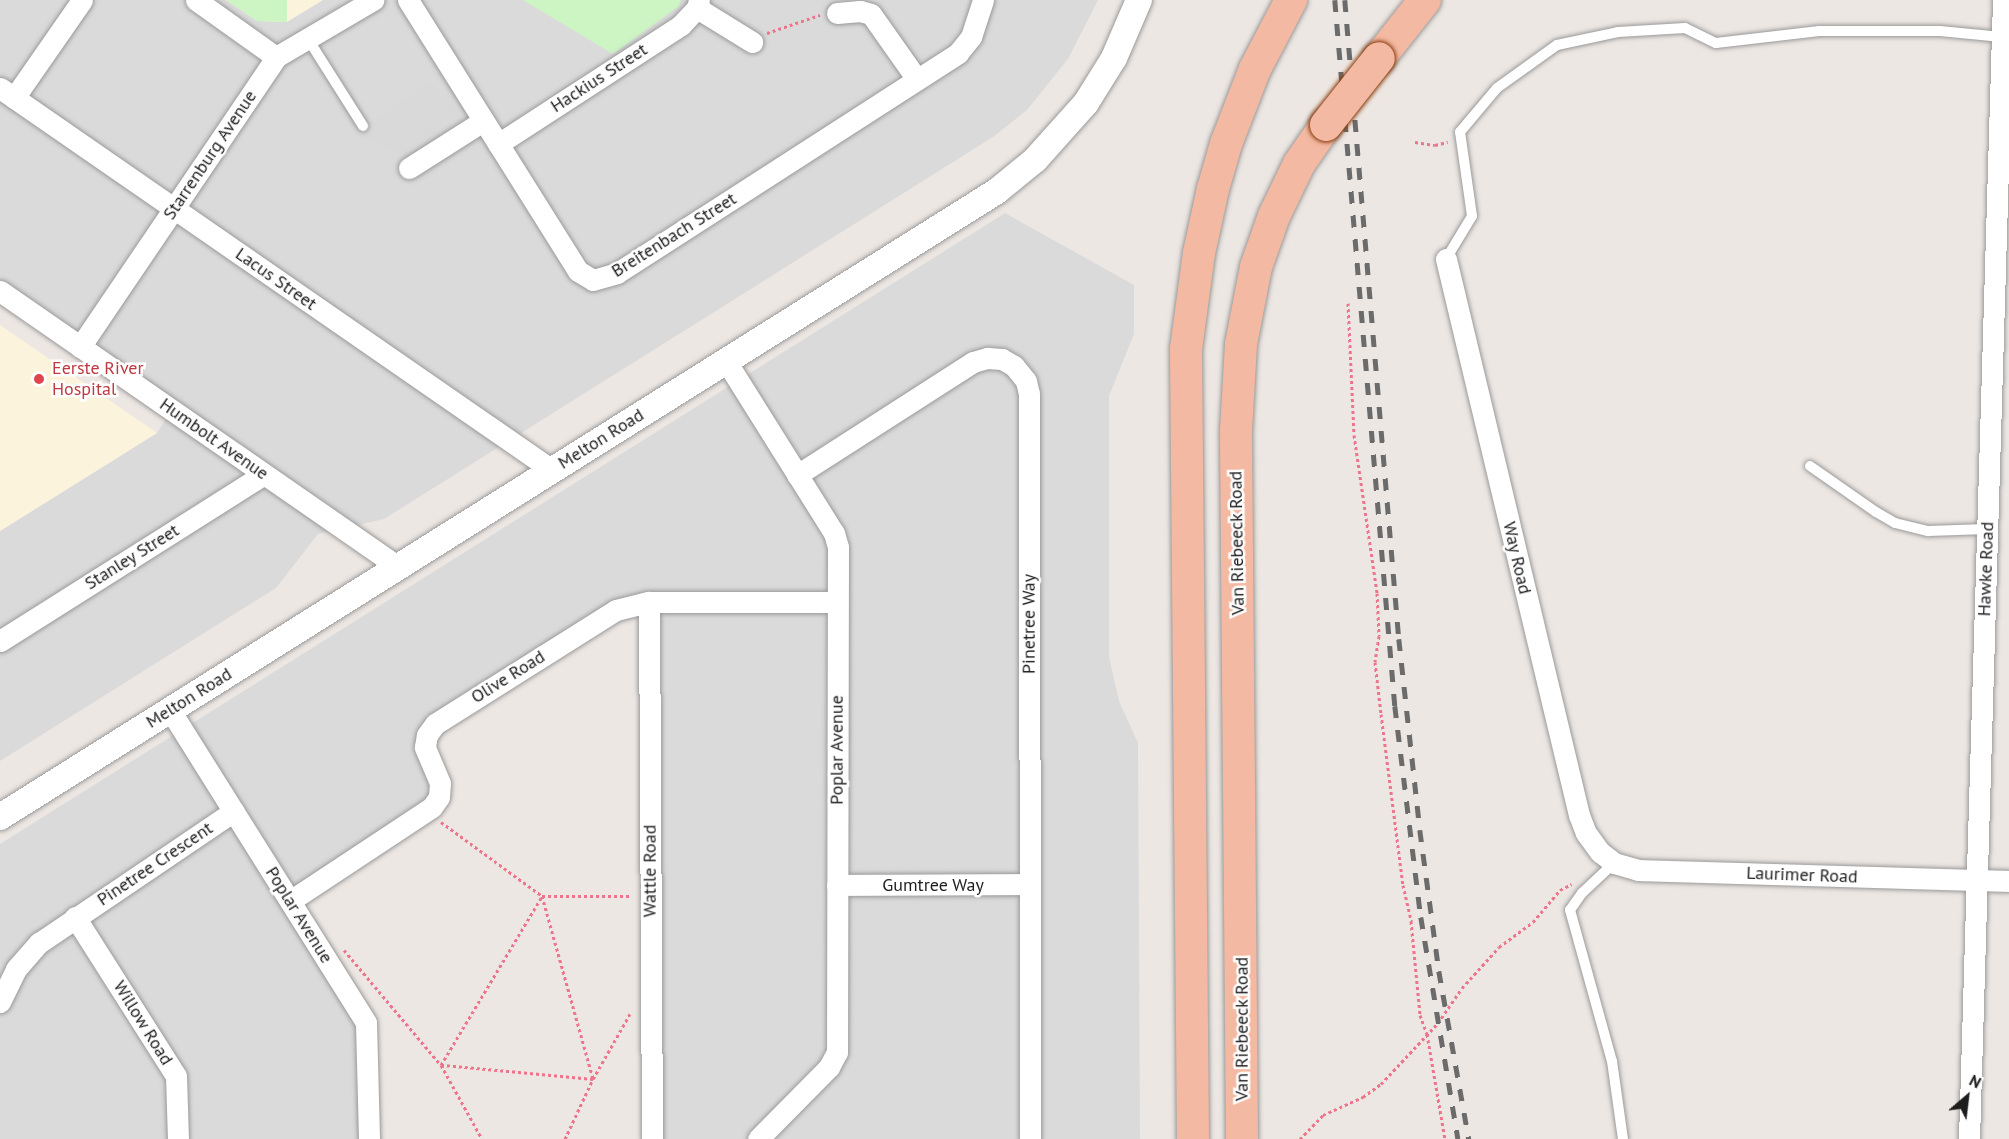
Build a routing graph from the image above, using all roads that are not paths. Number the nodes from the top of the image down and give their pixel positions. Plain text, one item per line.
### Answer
1 (82, 0) edge
2 (196, 0) edge
3 (373, 0) edge
4 (408, 0) edge
5 (983, 0) edge
6 (1139, 0) edge
7 (1291, 0) edge
8 (1425, 0) edge
9 (2003, 0) edge
10 (698, 4) edge
11 (837, 13) road end
12 (2002, 38) junction
13 (308, 39) junction
14 (752, 42) road end
15 (276, 57) junction
16 (916, 78) junction
17 (7, 93) edge
18 (483, 121) junction
19 (363, 126) dead end
20 (498, 144) junction
21 (409, 168) dead end
22 (174, 208) junction
23 (1446, 259) joint
24 (0, 291) edge
25 (80, 347) junction
26 (726, 361) junction
27 (1810, 466) dead end
28 (552, 470) junction
29 (264, 474) junction
30 (797, 475) junction
31 (1987, 529) junction
32 (398, 567) junction
33 (649, 602) junction
34 (837, 602) junction
35 (0, 641) edge
36 (170, 710) junction
37 (234, 811) junction
38 (0, 817) edge
39 (1607, 858) junction
40 (1976, 880) junction
41 (2009, 881) edge
42 (1029, 884) junction
43 (837, 885) junction
44 (290, 901) junction
45 (75, 917) junction
46 (0, 1002) edge
47 (178, 1139) edge
48 (369, 1139) edge
49 (652, 1139) edge
50 (758, 1139) edge
51 (1030, 1139) edge
52 (1193, 1139) edge
53 (1242, 1139) edge
54 (1623, 1139) edge
55 (1969, 1139) edge

1 - 17 street
2 - 15 street
3 - 13 street, Starrenburg Avenue
4 - 18 street, Breitenbach Street
5 - 16 street, Breitenbach Street
6 - 26 street, Melton Road
7 - 52 main road
8 - 53 main road, Van Riebeeck Road, bridge
9 - 12 street, Hawke Road
10 - 14 street, Hackius Street
10 - 20 street, Hackius Street
11 - 16 street
12 - 23 lane
12 - 31 street, Hawke Road
13 - 15 street, Starrenburg Avenue
13 - 19 lane
15 - 22 street, Starrenburg Avenue
16 - 20 street, Breitenbach Street
17 - 22 street, Lacus Street
18 - 20 street, Breitenbach Street
18 - 21 street
22 - 25 street, Starrenburg Avenue
22 - 28 street, Lacus Street
23 - 39 street, Way Road
24 - 25 street, Humbolt Avenue
25 - 29 street, Humbolt Avenue
26 - 28 street, Melton Road
26 - 30 street, Poplar Avenue
27 - 31 lane
28 - 32 street, Melton Road
29 - 32 street, Humbolt Avenue
29 - 35 street, Stanley Street
30 - 34 street, Poplar Avenue
30 - 42 street, Pinetree Way
31 - 40 street, Hawke Road
32 - 36 street, Melton Road
33 - 34 street, Olive Road
33 - 44 street, Olive Road
33 - 49 street, Wattle Road
34 - 43 street, Poplar Avenue
36 - 37 street, Poplar Avenue
36 - 38 street, Melton Road
37 - 44 street, Poplar Avenue
37 - 45 street, Pinetree Crescent
39 - 40 street, Laurimer Road
39 - 54 lane
40 - 41 street, Laurimer Road
40 - 55 street, Hawke Road
42 - 43 street, Gumtree Way
42 - 51 street, Pinetree Way
43 - 50 street, Poplar Avenue
44 - 48 street, Poplar Avenue
45 - 46 street
45 - 47 street, Willow Road

